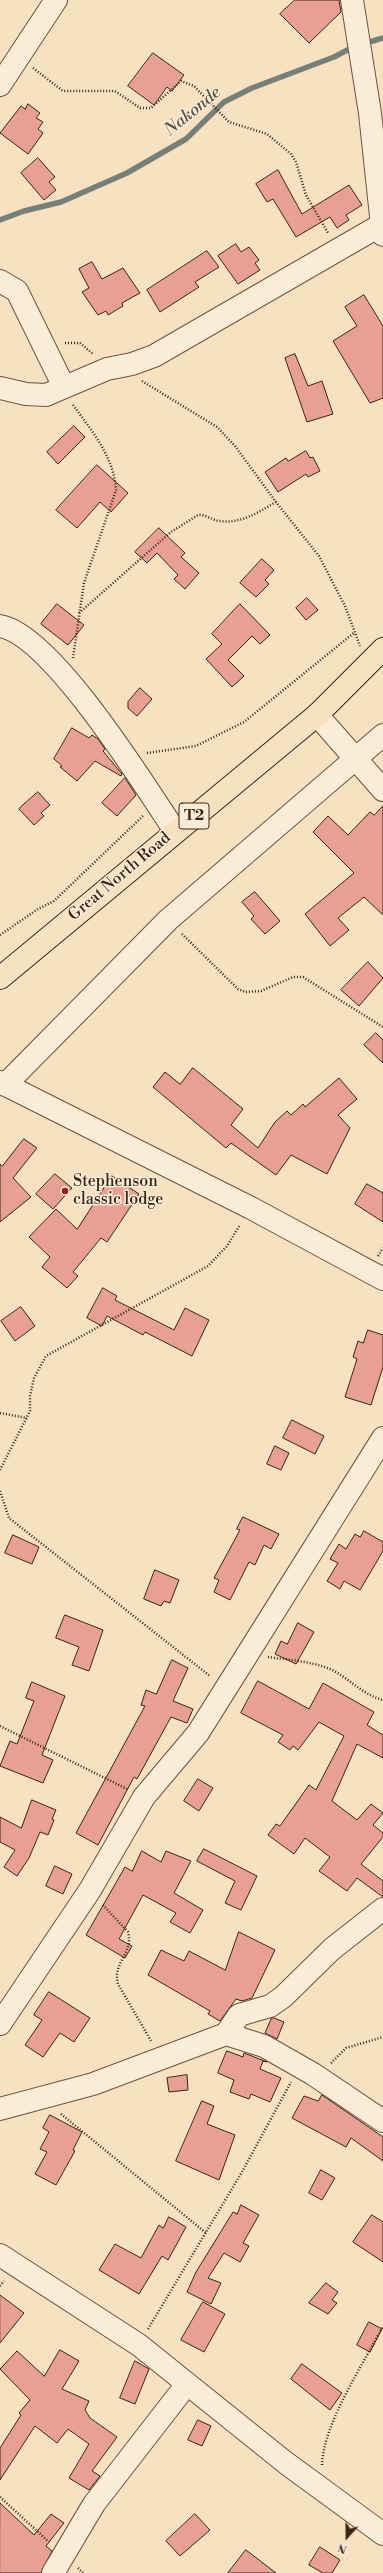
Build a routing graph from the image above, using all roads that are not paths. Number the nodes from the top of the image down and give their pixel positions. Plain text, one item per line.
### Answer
1 (56, 0) edge
2 (352, 0) edge
3 (0, 85) edge
4 (382, 230) edge
5 (0, 281) edge
6 (62, 387) junction
7 (0, 388) edge
8 (0, 626) edge
9 (383, 649) edge
10 (317, 715) junction
11 (383, 735) edge
12 (355, 758) junction
13 (383, 790) edge
14 (175, 831) junction
15 (0, 978) edge
16 (3, 1084) edge
17 (383, 1279) edge
18 (383, 1438) edge
19 (383, 1909) edge
20 (0, 2024) edge
21 (226, 2034) junction
22 (0, 2109) edge
23 (383, 2121) edge
24 (0, 2254) edge
25 (187, 2384) junction
26 (383, 2534) edge
27 (58, 2564) edge

1 - 3 street
2 - 4 street
4 - 6 street
5 - 6 street
6 - 7 street
8 - 14 street
9 - 10 highway, Great North Road / T2
10 - 12 street
10 - 14 highway, Great North Road / T2
11 - 12 street
12 - 13 street
12 - 16 street
14 - 15 highway, Great North Road / T2
16 - 17 street
18 - 20 street
19 - 21 street
21 - 22 street
21 - 23 street
24 - 25 street
25 - 26 street
25 - 27 street

